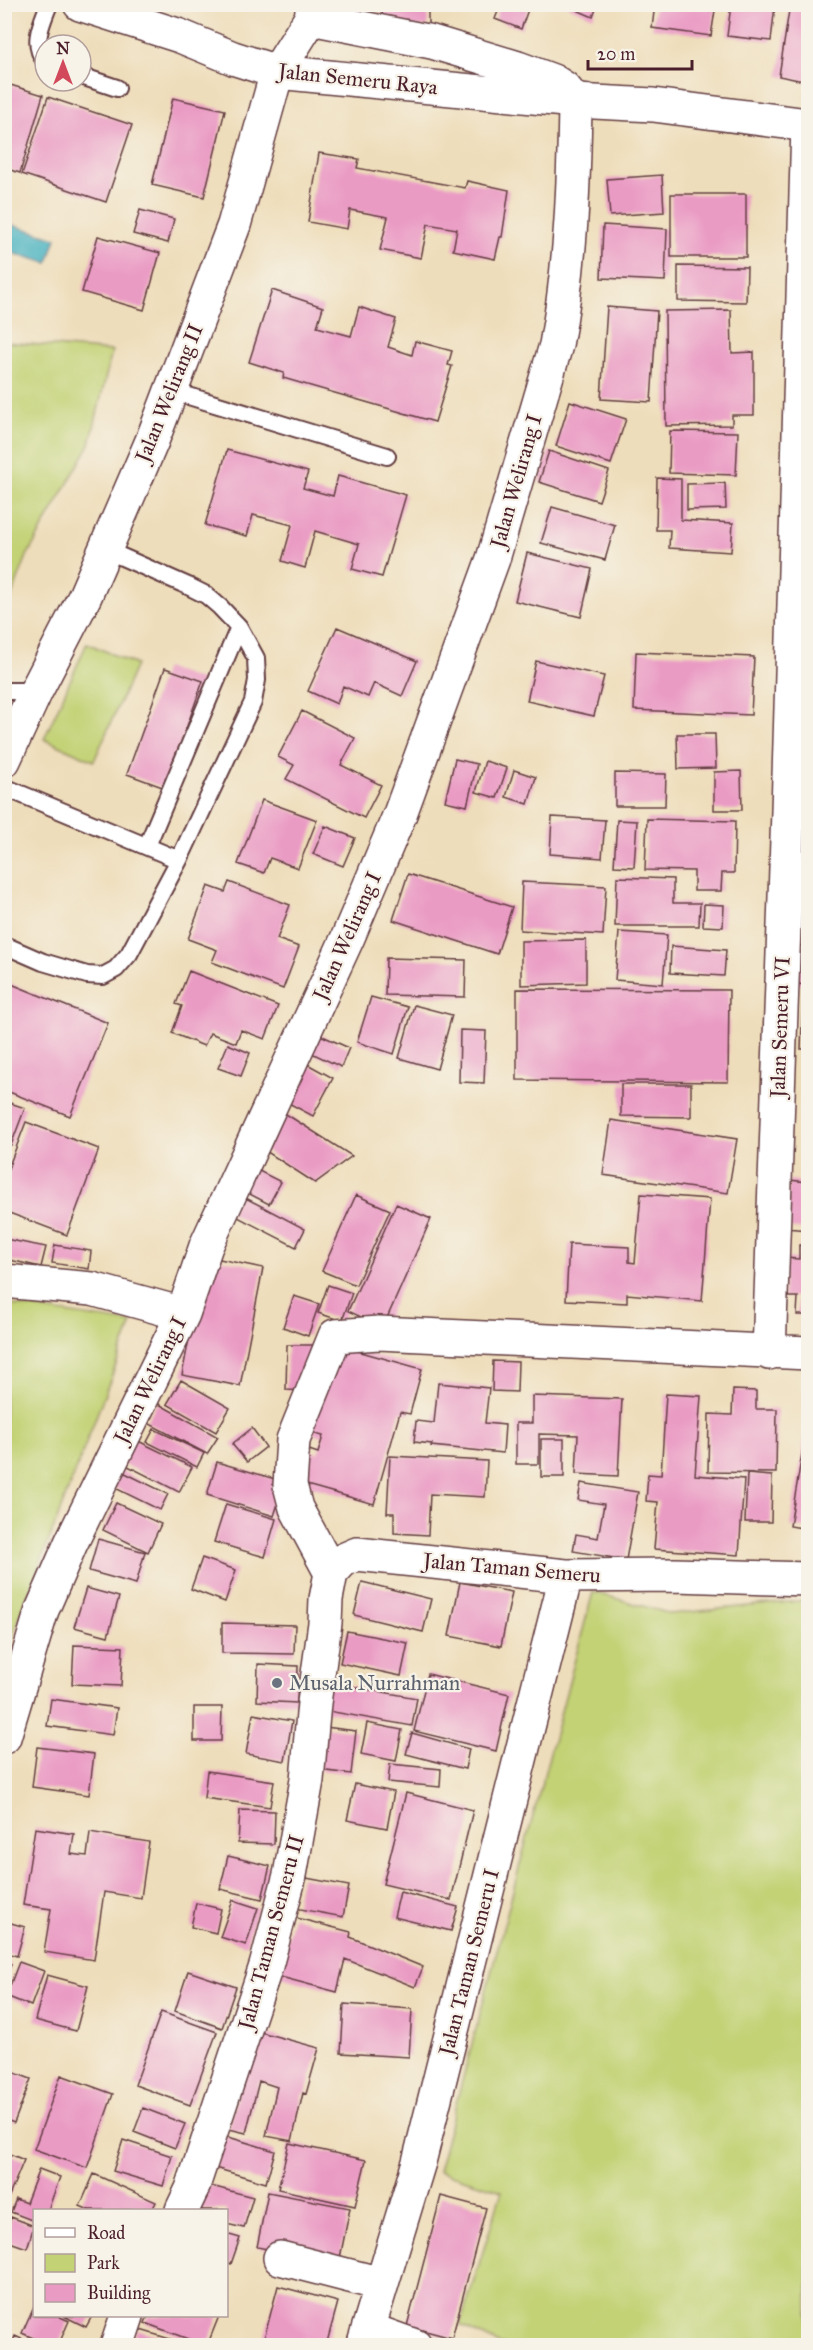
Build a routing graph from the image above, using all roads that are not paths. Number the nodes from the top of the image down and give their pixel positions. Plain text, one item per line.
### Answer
1 (48, 4) edge
2 (80, 4) edge
3 (312, 11) edge
4 (40, 33) edge
5 (277, 72) junction
6 (93, 80) edge
7 (117, 88) dead end
8 (575, 101) junction
9 (808, 125) edge
10 (172, 391) junction
11 (387, 456) dead end
12 (104, 549) junction
13 (239, 627) junction
14 (4, 691) edge
15 (36, 691) junction
16 (4, 760) edge
17 (4, 787) edge
18 (147, 846) junction
19 (179, 860) junction
20 (4, 945) edge
21 (4, 1281) edge
22 (183, 1314) junction
23 (769, 1353) junction
24 (808, 1353) edge
25 (331, 1573) junction
26 (566, 1576) junction
27 (808, 1579) edge
28 (4, 1737) edge
29 (183, 2209) edge
30 (280, 2258) dead end
31 (381, 2284) junction
32 (127, 2317) edge
33 (366, 2337) edge
34 (117, 2346) edge
35 (415, 2346) edge

1 - 4 lane
2 - 5 street, Jalan Semeru Raya
3 - 5 street, Jalan Welirang II
3 - 8 street, Jalan Semeru Raya
5 - 8 street, Jalan Semeru Raya
5 - 10 street, Jalan Welirang II
6 - 7 lane
8 - 9 street, Jalan Semeru Raya
8 - 22 street, Jalan Welirang I
9 - 23 street, Jalan Semeru VI
10 - 11 lane
10 - 12 street, Jalan Welirang II
12 - 13 lane
12 - 15 street, Jalan Welirang II
13 - 18 lane
13 - 19 lane
14 - 15 lane
15 - 16 street, Jalan Welirang II
17 - 18 lane
18 - 19 lane
19 - 20 lane
21 - 22 street
22 - 28 street, Jalan Welirang I
23 - 24 street
23 - 25 street
25 - 26 street, Jalan Taman Semeru
25 - 29 street, Jalan Taman Semeru II
26 - 27 street, Jalan Taman Semeru
26 - 31 street, Jalan Taman Semeru I
30 - 31 street
31 - 33 street, Jalan Taman Semeru I
32 - 34 street
33 - 35 street

